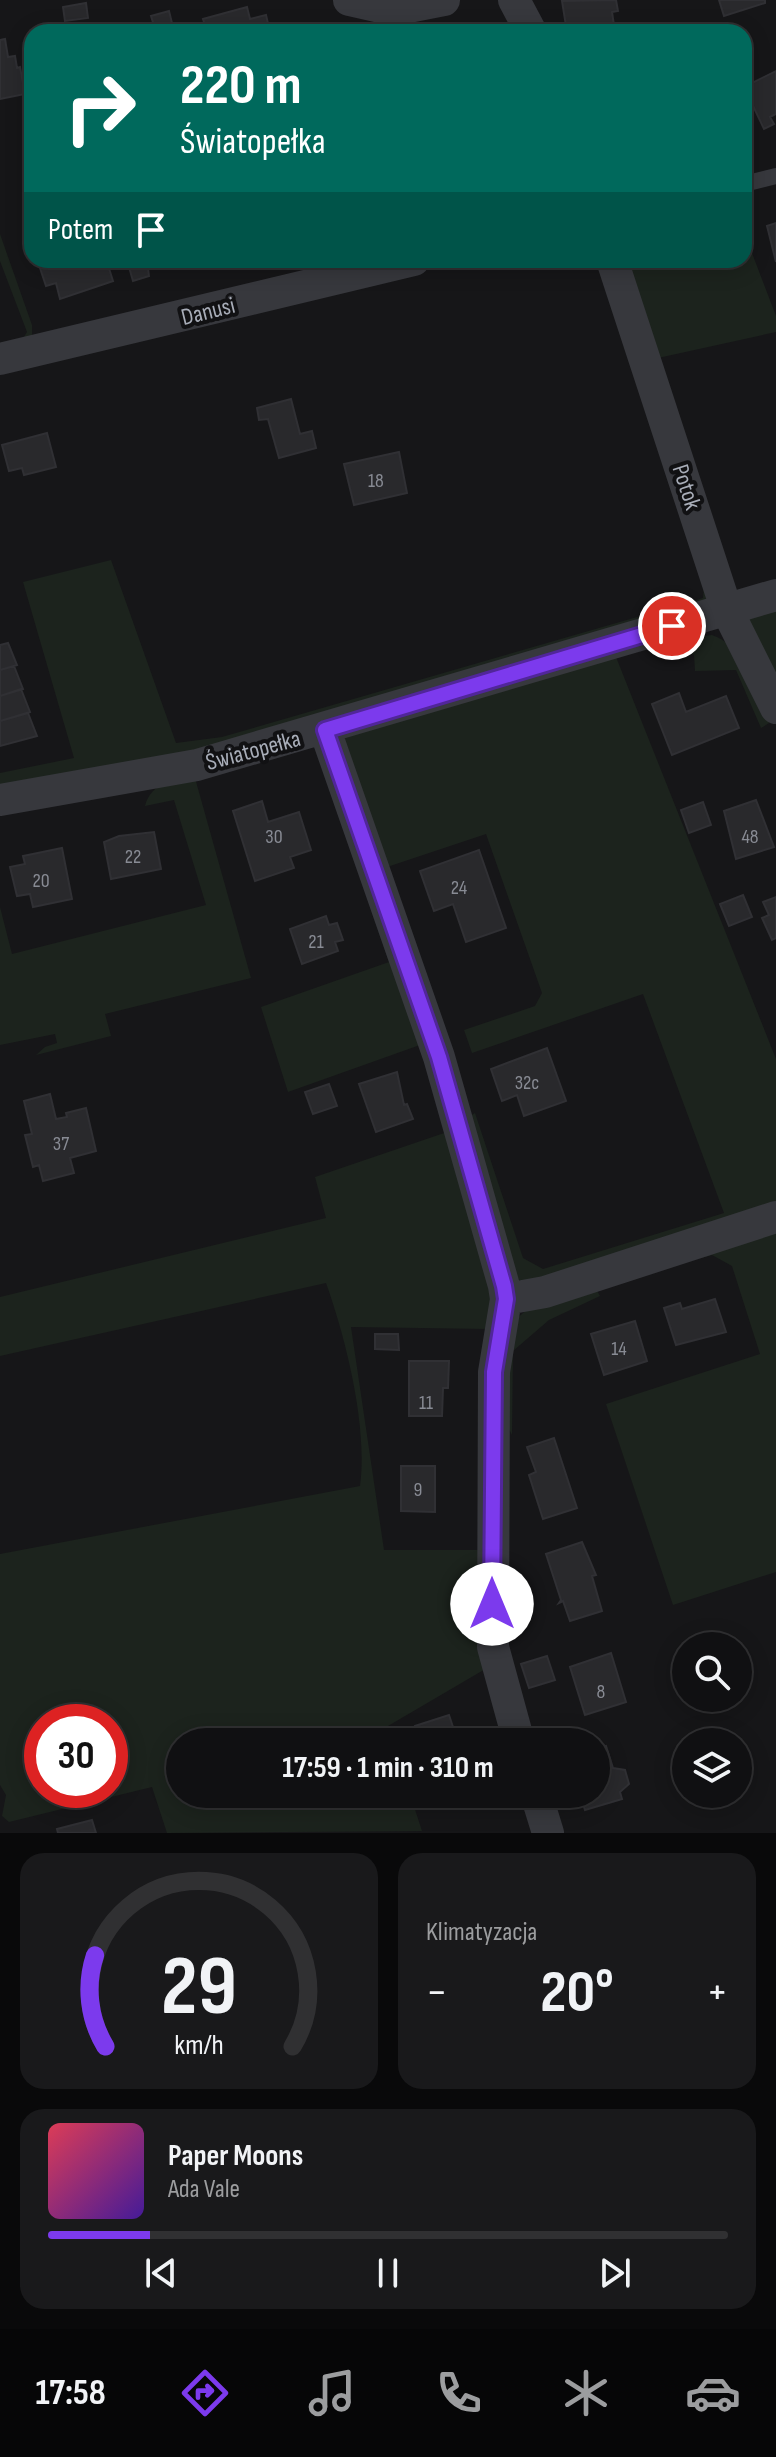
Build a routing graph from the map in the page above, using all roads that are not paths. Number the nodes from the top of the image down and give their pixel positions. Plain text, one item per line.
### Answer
1 (349, 0) edge
2 (444, 0) edge
3 (514, 0) edge
4 (527, 24) edge
5 (776, 176) edge
6 (752, 182) edge
7 (381, 268) edge
8 (615, 268) edge
9 (0, 359) edge
10 (776, 595) edge
11 (726, 608) junction
12 (776, 708) edge
13 (325, 730) junction
14 (0, 800) edge
15 (776, 1217) edge
16 (506, 1299) junction
17 (515, 1728) edge
18 (540, 1808) edge
19 (548, 1833) edge

1 - 2 street
3 - 4 street
5 - 6 lane
7 - 9 street, Danusi
8 - 11 street, Potok
10 - 11 street, Światopełka
11 - 12 street, Potok
11 - 13 street, Światopełka
13 - 14 street, Światopełka
13 - 16 street
15 - 16 street
16 - 17 street
18 - 19 street

